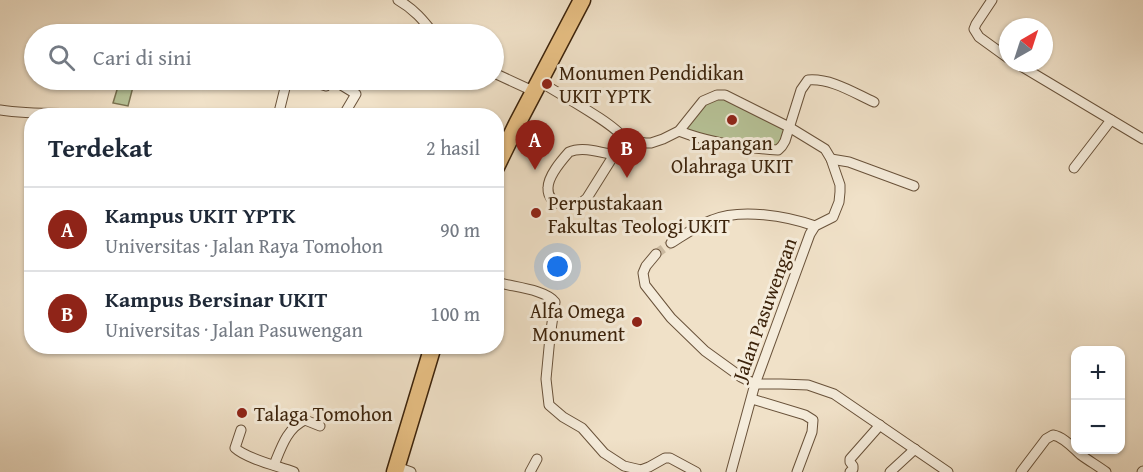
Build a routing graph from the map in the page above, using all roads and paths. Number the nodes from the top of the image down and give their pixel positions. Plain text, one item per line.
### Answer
1 (398, 0) edge
2 (582, 0) edge
3 (992, 0) edge
4 (426, 24) edge
5 (999, 51) edge
6 (1031, 72) edge
7 (504, 76) edge
8 (536, 86) junction
9 (284, 90) edge
10 (349, 90) edge
11 (874, 102) dead end
12 (280, 108) edge
13 (348, 108) edge
14 (0, 110) edge
15 (24, 114) edge
16 (1111, 120) junction
17 (789, 127) junction
18 (679, 131) junction
19 (624, 139) junction
20 (1143, 139) edge
21 (504, 148) edge
22 (614, 155) junction
23 (831, 159) junction
24 (1074, 168) dead end
25 (914, 186) dead end
26 (815, 226) junction
27 (671, 243) tunnel mouth
28 (656, 254) tunnel mouth
29 (504, 284) edge
30 (431, 354) edge
31 (755, 384) junction
32 (752, 399) junction
33 (880, 425) junction
34 (320, 426) dead end
35 (241, 430) dead end
36 (915, 449) junction
37 (537, 459) dead end
38 (274, 465) junction
39 (401, 470) edge
40 (294, 472) edge
41 (531, 472) edge
42 (696, 472) edge
43 (730, 472) edge
44 (797, 472) edge
45 (850, 472) edge
46 (890, 472) edge
47 (948, 472) edge
48 (1021, 472) edge
49 (1106, 472) edge

1 - 4 street
2 - 8 highway
3 - 5 street
6 - 16 street
7 - 8 street
8 - 19 street
8 - 21 highway
9 - 12 street
10 - 13 street
11 - 17 street
14 - 15 street
16 - 20 street
16 - 24 street
17 - 18 street
17 - 18 street
17 - 23 street
18 - 19 street
19 - 22 street
22 - 22 street
23 - 25 street
23 - 26 street, Jalan Pasuwengan
26 - 27 street
26 - 31 street, Jalan Pasuwengan
28 - 31 street
29 - 42 street
30 - 39 highway
31 - 32 street, Jalan Pasuwengan
31 - 33 street
32 - 43 street, Jalan Pasuwengan
32 - 44 street
33 - 36 street
33 - 45 street
34 - 38 street
35 - 38 street
36 - 46 street
36 - 47 street
37 - 41 street
38 - 40 street
48 - 49 street

